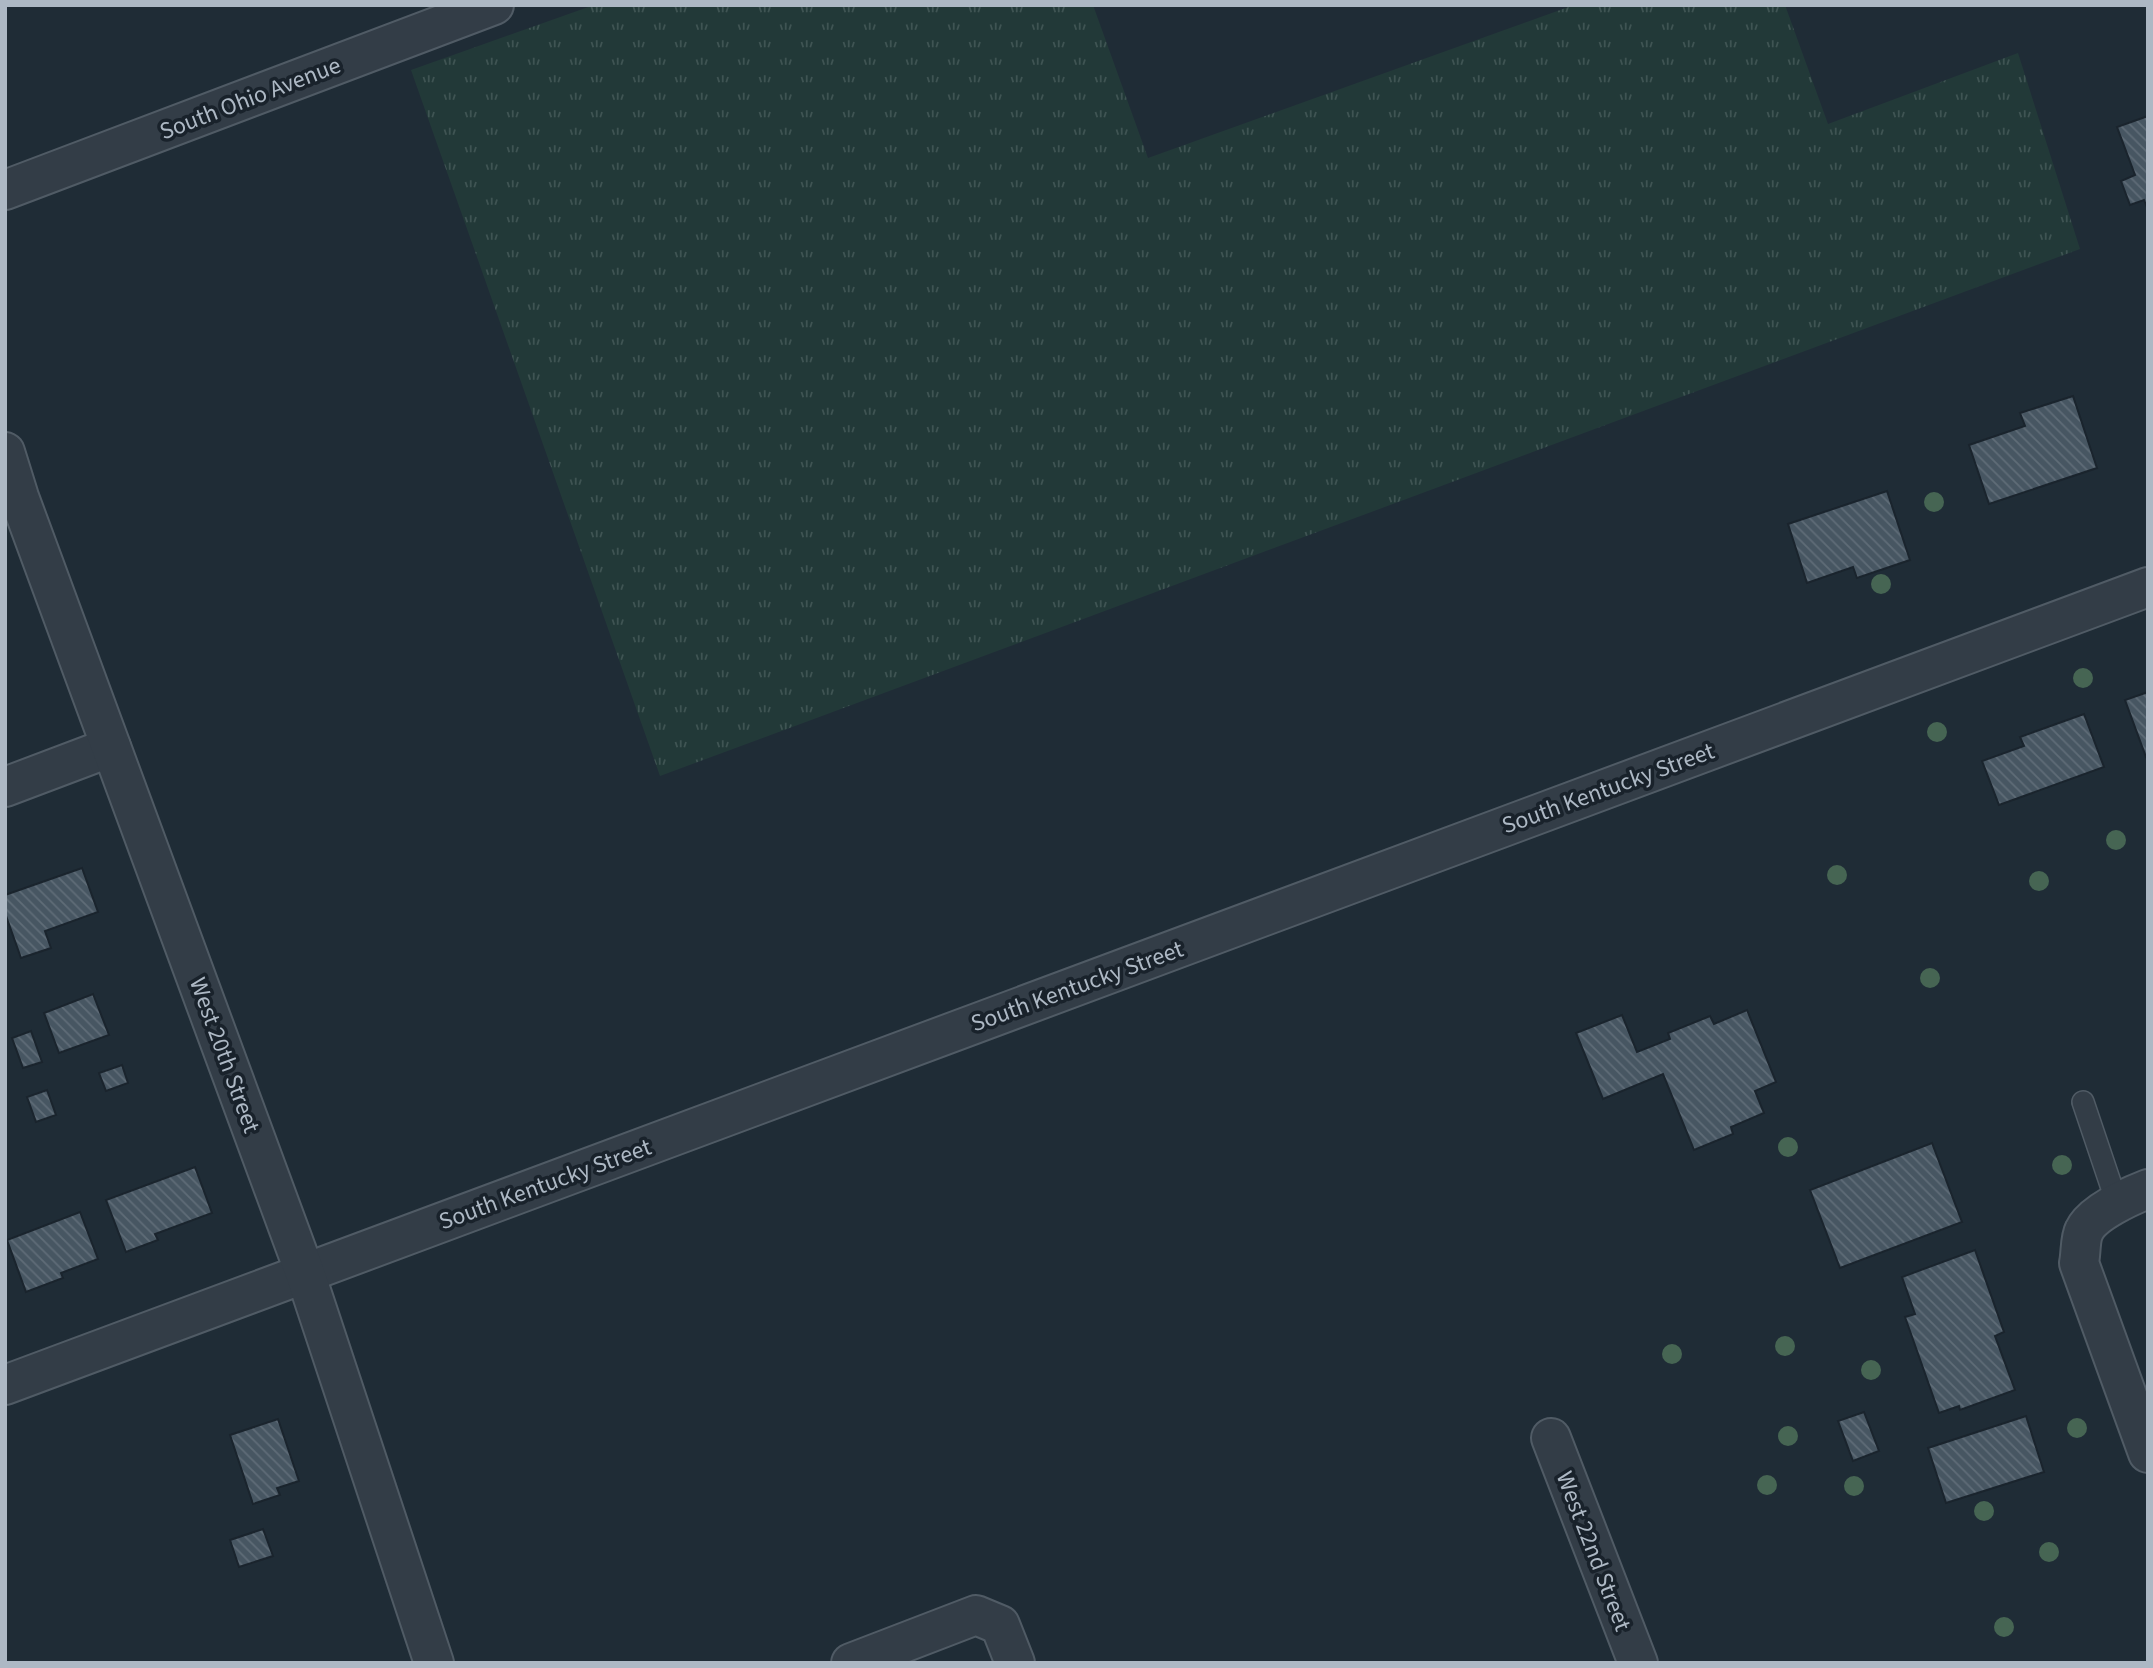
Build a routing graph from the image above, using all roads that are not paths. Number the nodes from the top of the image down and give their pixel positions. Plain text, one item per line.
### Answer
1 (495, 5) edge
2 (5, 190) edge
3 (5, 452) edge
4 (12, 499) edge
5 (2148, 587) edge
6 (111, 747) junction
7 (5, 787) edge
8 (2083, 1102) dead end
9 (2133, 1196) edge
10 (305, 1273) junction
11 (5, 1385) edge
12 (1551, 1438) dead end
13 (2148, 1453) edge
14 (434, 1663) edge
15 (851, 1663) edge
16 (1015, 1663) edge
17 (1638, 1663) edge

1 - 2 street, South Ohio Avenue
3 - 4 street, West 20th Street
4 - 6 street, West 20th Street
5 - 10 street, South Kentucky Street
6 - 7 street
6 - 10 street, West 20th Street
8 - 9 lane
9 - 13 street
10 - 11 street, South Kentucky Street
10 - 14 street, West 20th Street
12 - 17 street, West 22nd Street
15 - 16 street

